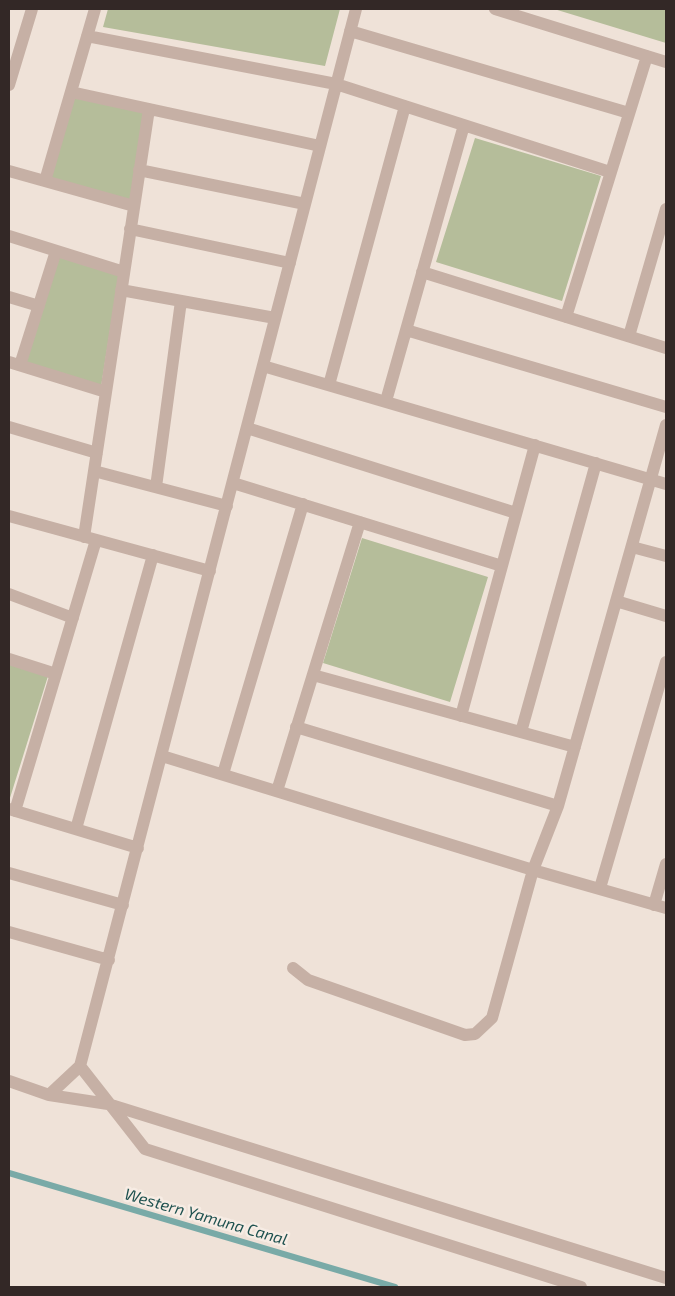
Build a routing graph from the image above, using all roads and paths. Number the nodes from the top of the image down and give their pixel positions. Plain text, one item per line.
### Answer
1 (32, 9) edge
2 (95, 9) edge
3 (356, 9) edge
4 (495, 9) edge
5 (350, 31) junction
6 (87, 36) junction
7 (646, 56) junction
8 (666, 62) edge
9 (336, 84) junction
10 (9, 86) edge
11 (71, 92) junction
12 (405, 106) junction
13 (148, 109) junction
14 (629, 113) junction
15 (464, 125) junction
16 (320, 146) junction
17 (139, 170) junction
18 (9, 171) edge
19 (610, 172) junction
20 (45, 181) junction
21 (305, 204) junction
22 (134, 206) junction
23 (666, 209) edge
24 (130, 229) junction
25 (9, 236) edge
26 (56, 251) junction
27 (290, 262) junction
28 (124, 272) junction
29 (422, 272) junction
30 (121, 290) junction
31 (9, 297) edge
32 (181, 301) junction
33 (39, 306) junction
34 (566, 317) junction
35 (275, 318) junction
36 (406, 330) junction
37 (629, 336) junction
38 (666, 348) edge
39 (14, 364) edge
40 (263, 366) junction
41 (329, 385) junction
42 (106, 392) junction
43 (386, 401) junction
44 (666, 408) edge
45 (666, 425) edge
46 (9, 427) edge
47 (247, 428) junction
48 (535, 445) junction
49 (97, 453) junction
50 (596, 463) junction
51 (94, 471) junction
52 (651, 479) junction
53 (233, 482) junction
54 (666, 484) edge
55 (156, 487) junction
56 (303, 504) junction
57 (227, 506) junction
58 (516, 513) junction
59 (9, 516) edge
60 (360, 522) junction
61 (90, 538) junction
62 (632, 546) junction
63 (153, 555) junction
64 (666, 556) edge
65 (502, 566) junction
66 (210, 571) junction
67 (9, 594) edge
68 (616, 601) junction
69 (666, 616) edge
70 (73, 618) junction
71 (9, 659) edge
72 (666, 662) edge
73 (56, 674) junction
74 (313, 675) junction
75 (461, 716) junction
76 (296, 727) junction
77 (521, 732) junction
78 (575, 747) junction
79 (162, 756) junction
80 (223, 774) junction
81 (277, 790) junction
82 (558, 806) junction
83 (12, 810) edge
84 (76, 829) junction
85 (138, 848) junction
86 (666, 864) edge
87 (533, 870) junction
88 (9, 873) edge
89 (600, 888) junction
90 (123, 905) junction
91 (660, 906) edge
92 (9, 932) edge
93 (109, 960) junction
94 (294, 968) dead end
95 (80, 1066) junction
96 (9, 1081) edge
97 (49, 1095) junction
98 (108, 1104) junction
99 (666, 1278) edge
100 (581, 1287) edge

1 - 10 street
2 - 6 street
3 - 5 street
4 - 7 street
5 - 9 street
5 - 14 street
6 - 9 street
6 - 11 street
7 - 8 street
7 - 14 street
9 - 12 street
9 - 16 street
11 - 13 street
11 - 20 street
12 - 15 street
12 - 41 street
13 - 16 street
13 - 17 street
14 - 19 street
15 - 19 street
15 - 29 street
16 - 21 street
17 - 21 street
17 - 22 street
18 - 20 street
19 - 34 street
20 - 22 street
21 - 27 street
22 - 24 street
23 - 37 street
24 - 27 street
24 - 28 street
25 - 26 street
26 - 28 street
26 - 33 street
27 - 35 street
28 - 30 street
29 - 34 street
29 - 36 street
30 - 32 street
30 - 42 street
31 - 33 street
32 - 35 street
32 - 55 street
33 - 39 street
34 - 37 street
35 - 40 street
36 - 43 street
36 - 44 street
37 - 38 street
39 - 42 street
40 - 41 street
40 - 47 street
41 - 43 street
42 - 49 street
43 - 48 street
45 - 52 street
46 - 49 street
47 - 53 street
47 - 58 street
48 - 50 street
48 - 58 street
49 - 51 street
50 - 52 street
50 - 77 street
51 - 55 street
51 - 61 street
52 - 54 street
52 - 62 street
53 - 56 street
53 - 57 street
55 - 57 street
56 - 60 street
56 - 80 street
57 - 66 street
58 - 65 street
59 - 61 street
60 - 65 street
60 - 74 street
61 - 63 street
61 - 70 street
62 - 64 street
62 - 68 street
63 - 66 street
63 - 84 street
65 - 75 street
66 - 79 street
67 - 70 street
68 - 69 street
68 - 78 street
70 - 73 street
71 - 73 street
72 - 89 street
73 - 83 street
74 - 75 street
74 - 76 street
75 - 77 street
76 - 81 street
76 - 82 street
77 - 78 street
78 - 82 street
79 - 80 street
79 - 85 street
80 - 81 street
81 - 87 street
82 - 87 street
83 - 84 street
84 - 85 street
85 - 90 street
86 - 91 street
87 - 89 street
87 - 94 street
88 - 90 street
89 - 91 street
90 - 93 street
92 - 93 street
93 - 95 street
95 - 97 street
95 - 98 street
96 - 97 street
97 - 98 street
98 - 99 street
98 - 100 street

